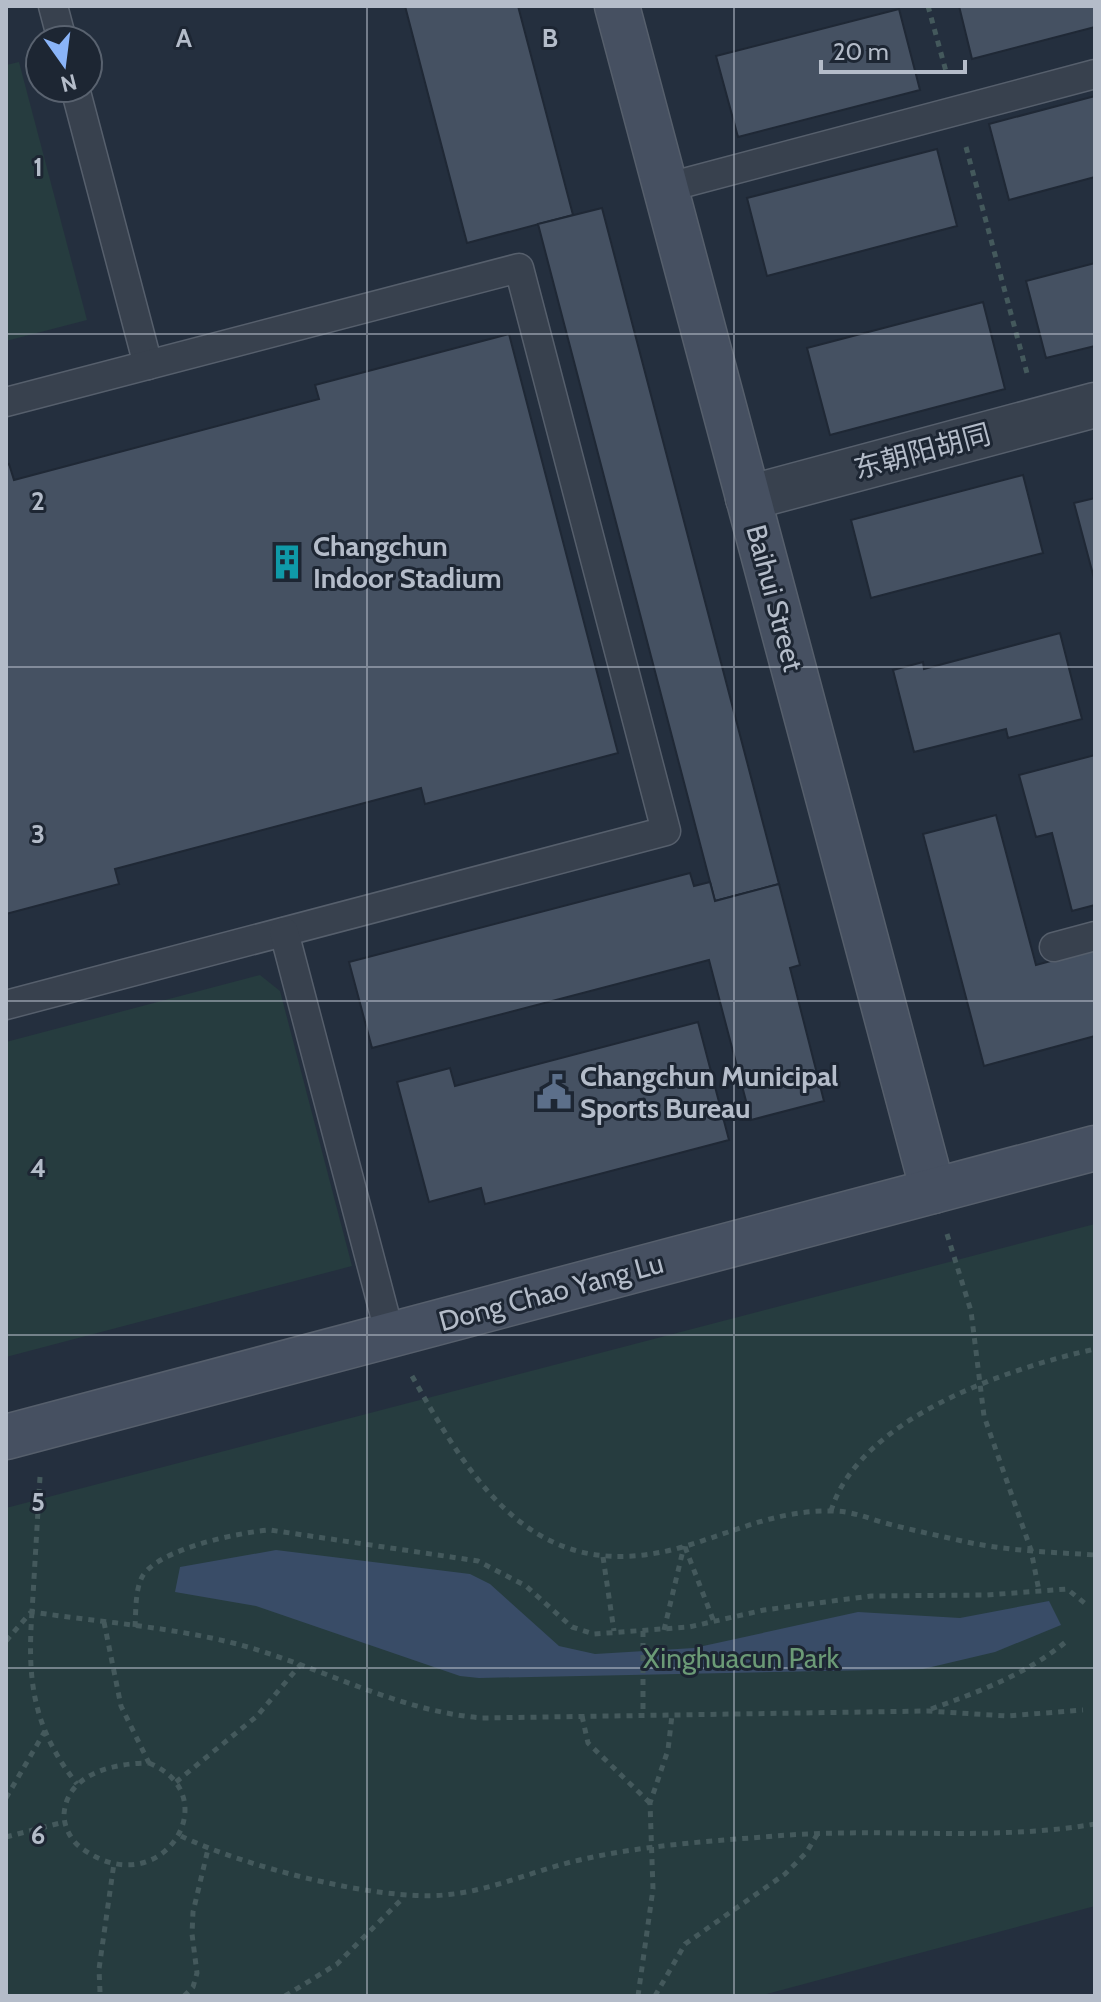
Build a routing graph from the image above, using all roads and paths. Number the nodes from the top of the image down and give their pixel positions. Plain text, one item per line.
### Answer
1 (617, 6) edge
2 (928, 6) edge
3 (1095, 74) edge
4 (79, 104) edge
5 (956, 111) junction
6 (665, 188) junction
7 (148, 365) junction
8 (6, 402) edge
9 (1095, 405) edge
10 (1039, 420) junction
11 (748, 498) junction
12 (284, 932) junction
13 (1095, 936) edge
14 (1054, 947) dead end
15 (6, 1005) edge
16 (1095, 1148) edge
17 (1095, 1160) edge
18 (1044, 1161) junction
19 (933, 1191) junction
20 (390, 1335) junction
21 (1095, 1349) edge
22 (978, 1386) junction
23 (24, 1432) edge
24 (830, 1511) junction
25 (684, 1546) junction
26 (1031, 1550) junction
27 (1095, 1555) edge
28 (603, 1557) junction
29 (1039, 1591) junction
30 (1087, 1605) dead end
31 (32, 1612) junction
32 (104, 1622) junction
33 (714, 1622) junction
34 (135, 1627) junction
35 (664, 1630) junction
36 (614, 1631) junction
37 (643, 1631) junction
38 (1068, 1640) dead end
39 (6, 1641) edge
40 (301, 1664) junction
41 (1083, 1710) dead end
42 (927, 1711) junction
43 (643, 1715) junction
44 (672, 1715) junction
45 (582, 1716) junction
46 (45, 1730) junction
47 (149, 1763) junction
48 (176, 1782) junction
49 (77, 1784) junction
50 (6, 1798) edge
51 (650, 1803) junction
52 (64, 1822) junction
53 (1095, 1824) edge
54 (818, 1832) junction
55 (181, 1836) junction
56 (6, 1837) edge
57 (655, 1848) junction
58 (208, 1849) junction
59 (114, 1863) junction
60 (405, 1897) junction
61 (100, 1992) dead end
62 (184, 1996) edge
63 (285, 1996) edge
64 (638, 1996) edge
65 (655, 1996) edge

1 - 6 street, Baihui Street
2 - 5 path
3 - 5 lane
4 - 7 lane
5 - 6 lane
5 - 10 path
6 - 11 street, Baihui Street
7 - 8 lane
7 - 12 lane
9 - 10 street, 东朝阳胡同
10 - 11 street, 东朝阳胡同
11 - 19 street, Baihui Street
12 - 15 lane
12 - 20 lane
13 - 14 lane
16 - 18 street, Dong Chao Yang Lu
17 - 18 street
18 - 19 street, Dong Chao Yang Lu
19 - 20 street, Dong Chao Yang Lu
19 - 22 path
20 - 23 street, Dong Chao Yang Lu
20 - 28 path
21 - 22 path
22 - 24 path
22 - 26 path
23 - 31 path
24 - 25 path
24 - 26 path
25 - 28 path
25 - 33 path
25 - 35 path
26 - 27 path
26 - 29 path
28 - 36 path
29 - 30 path
29 - 33 path
31 - 32 path
31 - 39 path
31 - 46 path
32 - 34 path
32 - 47 path
33 - 35 path
34 - 36 path
34 - 40 path
35 - 37 path
36 - 37 path
37 - 43 path
38 - 42 path
40 - 45 path
40 - 48 path
41 - 42 path
42 - 44 path
43 - 44 path
43 - 45 path
44 - 51 path
45 - 51 path
46 - 49 path
46 - 50 path
47 - 48 path
47 - 49 path
48 - 55 path
49 - 52 path
51 - 57 path
52 - 56 path
52 - 59 path
53 - 54 path
54 - 57 path
54 - 65 path
55 - 58 path
55 - 59 path
57 - 60 path
57 - 64 path
58 - 60 path
58 - 62 path
59 - 61 path
60 - 63 path

